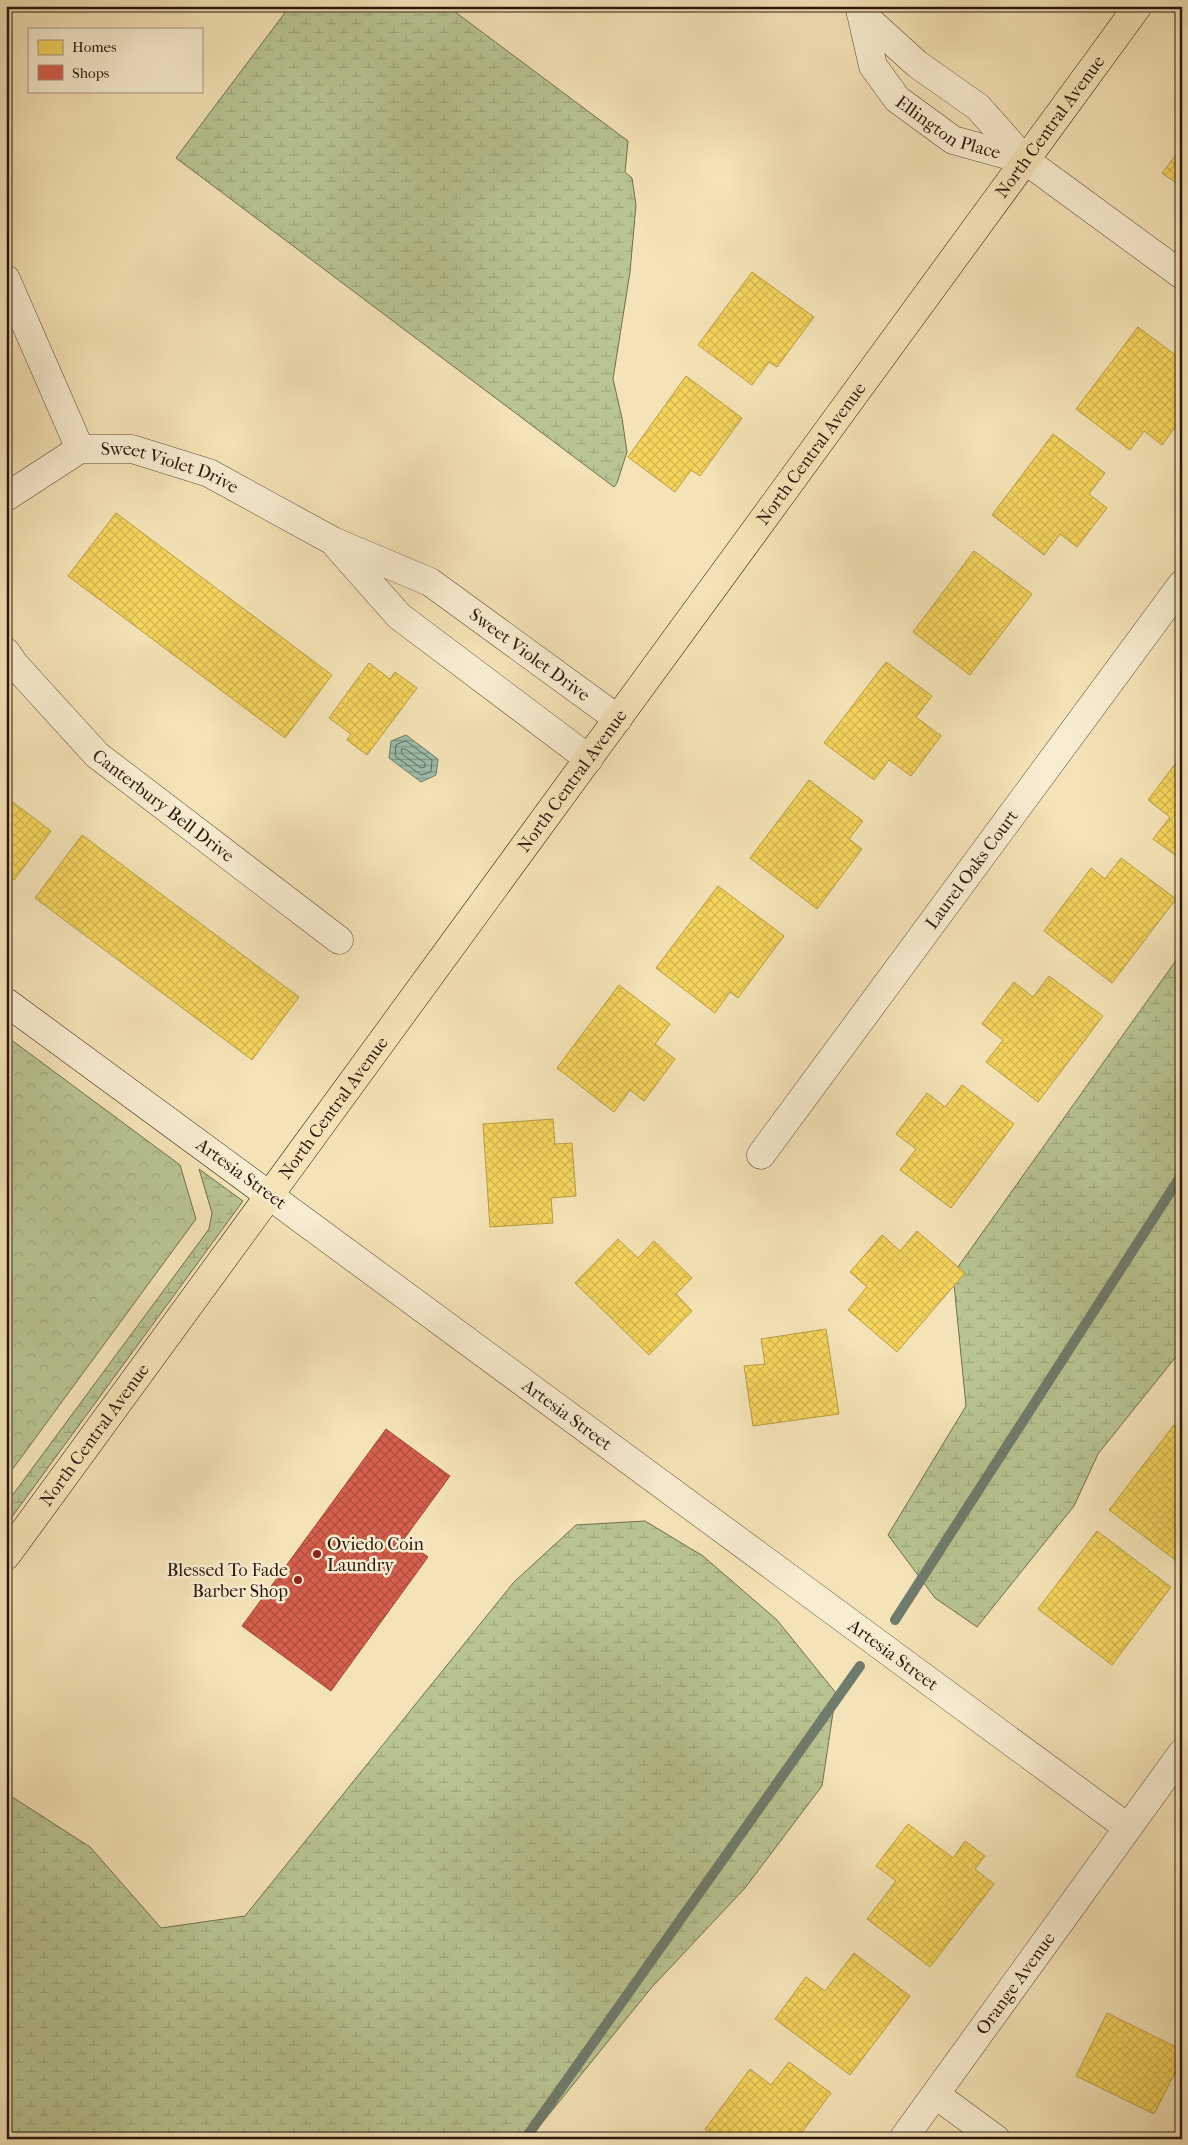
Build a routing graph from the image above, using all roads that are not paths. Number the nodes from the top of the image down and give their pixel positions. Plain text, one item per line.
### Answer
1 (1138, 6) edge
2 (861, 9) edge
3 (1024, 160) junction
4 (1182, 275) edge
5 (6, 279) edge
6 (80, 449) junction
7 (6, 497) edge
8 (333, 542) junction
9 (1182, 584) edge
10 (6, 652) edge
11 (618, 719) junction
12 (589, 759) junction
13 (339, 940) dead end
14 (6, 1002) edge
15 (761, 1155) dead end
16 (270, 1196) junction
17 (6, 1556) edge
18 (1182, 1752) edge
19 (1127, 1827) junction
20 (936, 2095) junction
21 (903, 2139) edge
22 (996, 2139) edge

1 - 3 main road, North Central Avenue
2 - 3 street, Ellington Place
2 - 3 street, Ellington Place
3 - 4 street
3 - 11 main road, North Central Avenue
5 - 6 street
6 - 7 street, Sweet Violet Drive
6 - 8 street, Sweet Violet Drive
8 - 11 street, Sweet Violet Drive
8 - 12 street, Sweet Violet Drive
9 - 15 street, Laurel Oaks Court
10 - 13 street, Canterbury Bell Drive
11 - 12 main road, North Central Avenue
12 - 16 main road, North Central Avenue
14 - 16 street, Artesia Street
16 - 17 main road, North Central Avenue
16 - 19 street, Artesia Street
18 - 19 street, Orange Avenue
19 - 20 street, Orange Avenue
20 - 21 street, Orange Avenue
20 - 22 street

